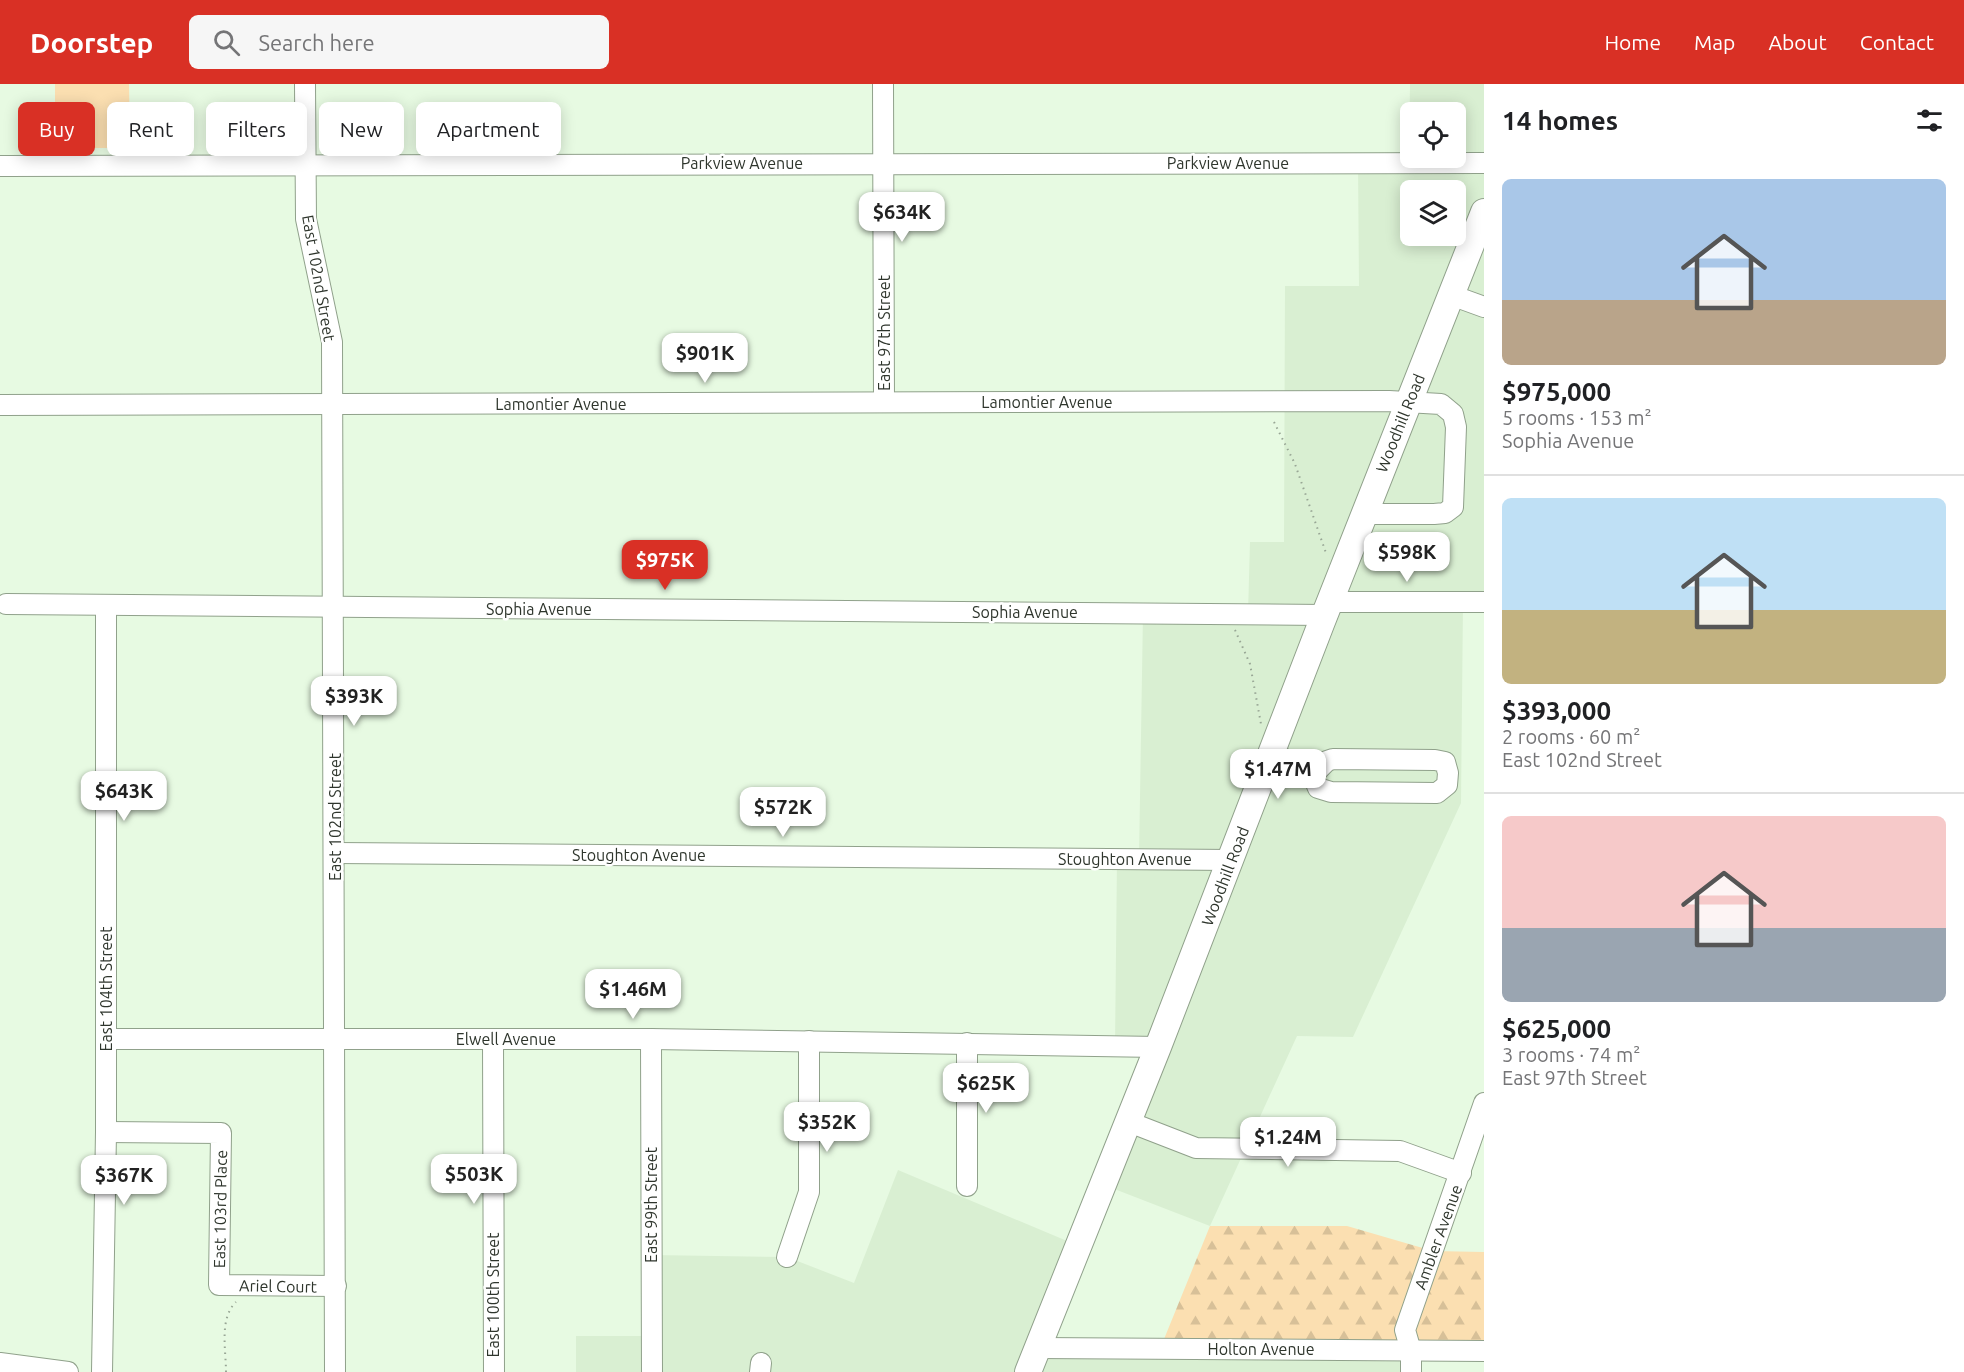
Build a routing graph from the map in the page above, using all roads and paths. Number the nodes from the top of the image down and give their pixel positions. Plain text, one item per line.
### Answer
1 (306, 84) edge
2 (883, 84) edge
3 (883, 162) junction
4 (1484, 163) edge
5 (306, 165) junction
6 (0, 166) edge
7 (1484, 212) edge
8 (1451, 295) junction
9 (1484, 307) edge
10 (1409, 401) junction
11 (884, 402) junction
12 (0, 405) edge
13 (332, 405) junction
14 (1274, 422) dead end
15 (1364, 514) junction
16 (1327, 556) dead end
17 (1484, 602) edge
18 (6, 604) dead end
19 (106, 606) junction
20 (333, 608) junction
21 (1327, 608) junction
22 (1235, 630) dead end
23 (1261, 724) dead end
24 (1272, 754) junction
25 (1314, 774) junction
26 (335, 853) junction
27 (1232, 860) junction
28 (106, 1039) junction
29 (334, 1039) junction
30 (493, 1039) junction
31 (651, 1039) junction
32 (808, 1041) junction
33 (967, 1043) junction
34 (1158, 1047) junction
35 (1484, 1103) edge
36 (1129, 1122) junction
37 (106, 1132) junction
38 (1461, 1173) junction
39 (967, 1186) dead end
40 (788, 1257) dead end
41 (219, 1285) joint
42 (336, 1286) junction
43 (239, 1300) dead end
44 (1038, 1348) junction
45 (1412, 1351) junction
46 (1484, 1351) edge
47 (0, 1363) edge
48 (68, 1372) edge
49 (102, 1372) edge
50 (226, 1372) edge
51 (335, 1372) edge
52 (494, 1372) edge
53 (652, 1372) edge
54 (1028, 1372) edge
55 (1412, 1372) edge

1 - 5 street, East 102nd Street
2 - 3 street, East 97th Street
3 - 4 street, Parkview Avenue
3 - 5 street, Parkview Avenue
3 - 11 street, East 97th Street
5 - 6 street, Parkview Avenue
5 - 13 street, East 102nd Street
7 - 8 main road, Woodhill Road
8 - 9 street
8 - 10 main road, Woodhill Road
10 - 11 street, Lamontier Avenue
10 - 15 main road, Woodhill Road
10 - 15 street, Lamontier Avenue
11 - 13 street, Lamontier Avenue
12 - 13 street, Lamontier Avenue
13 - 20 street, East 102nd Street
14 - 16 path
15 - 21 main road, Woodhill Road
17 - 21 street, Sophia Avenue
18 - 19 street, Sophia Avenue
19 - 20 street, Sophia Avenue
19 - 28 street, East 104th Street
20 - 21 street, Sophia Avenue
20 - 26 street, East 102nd Street
21 - 24 main road, Woodhill Road
22 - 23 path
24 - 25 street
24 - 27 main road, Woodhill Road
25 - 25 street
26 - 27 street, Stoughton Avenue
26 - 29 street, East 102nd Street
27 - 34 main road, Woodhill Road
28 - 29 street, Elwell Avenue
28 - 37 street, East 104th Street
29 - 30 street, Elwell Avenue
29 - 42 street, East 102nd Street
30 - 31 street, Elwell Avenue
30 - 52 street, East 100th Street
31 - 32 street, Elwell Avenue
31 - 53 street, East 99th Street
32 - 33 street, Elwell Avenue
32 - 40 street
33 - 34 street, Elwell Avenue
33 - 39 street
34 - 36 main road, Woodhill Road
35 - 38 street, Ambler Avenue
36 - 38 street
36 - 44 main road, Woodhill Road
37 - 41 street, East 103rd Place
37 - 49 street, East 104th Street
38 - 45 street, Ambler Avenue
41 - 42 street, Ariel Court
42 - 51 street, East 102nd Street
43 - 50 path
44 - 45 street, Holton Avenue
44 - 54 main road, Woodhill Road
45 - 46 street, Holton Avenue
45 - 55 street, Ambler Avenue
47 - 48 street

